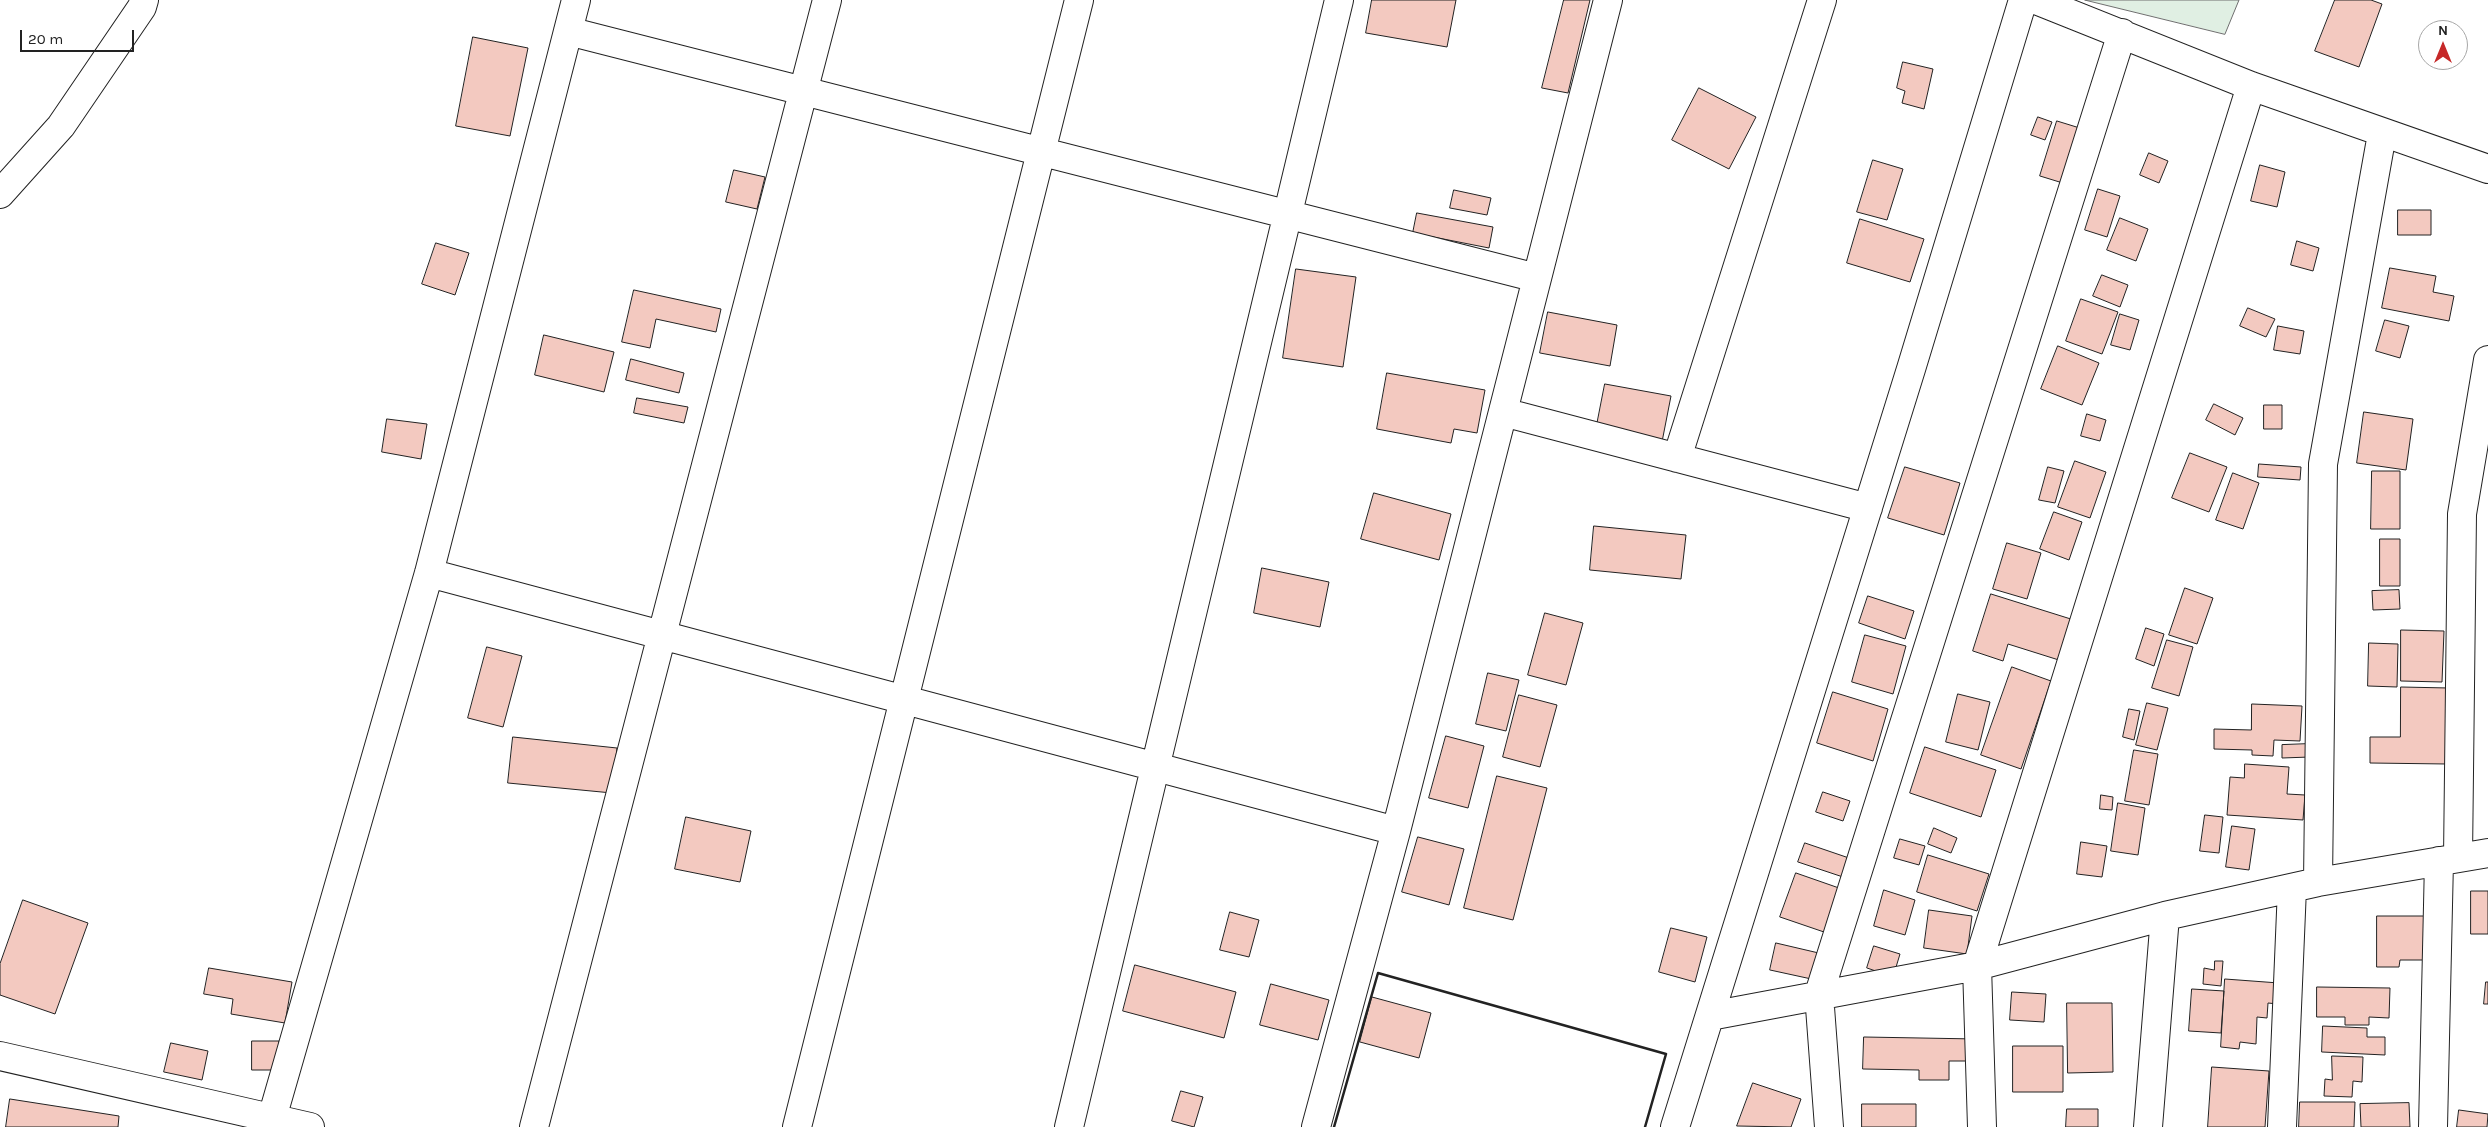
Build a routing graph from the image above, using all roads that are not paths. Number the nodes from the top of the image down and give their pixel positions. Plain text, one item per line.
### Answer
1 (144, 0) edge
2 (576, 0) edge
3 (827, 0) edge
4 (1079, 0) edge
5 (1339, 0) edge
6 (1608, 0) edge
7 (1822, 0) edge
8 (2023, 0) edge
9 (2036, 0) edge
10 (568, 32) junction
11 (2122, 33) junction
12 (2251, 86) junction
13 (804, 92) junction
14 (2382, 134) junction
15 (1041, 152) junction
16 (2488, 169) edge
17 (0, 194) edge
18 (1287, 215) junction
19 (1537, 278) junction
20 (2488, 360) edge
21 (1502, 412) junction
22 (1677, 458) junction
23 (1868, 508) junction
24 (429, 573) junction
25 (663, 635) junction
26 (904, 700) junction
27 (1155, 767) junction
28 (1396, 831) junction
29 (2488, 854) edge
30 (2448, 859) junction
31 (2318, 882) junction
32 (2292, 888) junction
33 (2165, 916) junction
34 (1977, 966) junction
35 (1819, 994) junction
36 (1710, 1016) junction
37 (0, 1056) edge
38 (272, 1123) edge
39 (310, 1127) edge
40 (534, 1127) edge
41 (797, 1127) edge
42 (1069, 1127) edge
43 (1316, 1127) edge
44 (1675, 1127) edge
45 (1829, 1127) edge
46 (1982, 1127) edge
47 (2148, 1127) edge
48 (2282, 1127) edge
49 (2433, 1127) edge

1 - 17 street
2 - 10 street
3 - 13 street
4 - 15 street
5 - 18 street
6 - 19 street
7 - 22 street
8 - 23 street
9 - 11 street
10 - 13 street
10 - 24 street
11 - 12 street
11 - 35 street
12 - 14 street
12 - 34 street
13 - 15 street
13 - 25 street
14 - 16 street
14 - 31 street
15 - 18 street
15 - 26 street
18 - 19 street
18 - 27 street
19 - 21 street
20 - 30 street
21 - 22 street
21 - 28 street
22 - 23 street
23 - 36 street
24 - 25 street
24 - 38 street
25 - 26 street
25 - 40 street
26 - 27 street
26 - 41 street
27 - 28 street
27 - 42 street
28 - 43 street
29 - 30 street
30 - 31 street
30 - 49 street
31 - 32 street
32 - 33 street
32 - 48 street
33 - 34 street
33 - 47 street
34 - 35 street
34 - 46 street
35 - 36 street
35 - 45 street
36 - 44 street
37 - 38 street
38 - 39 street

